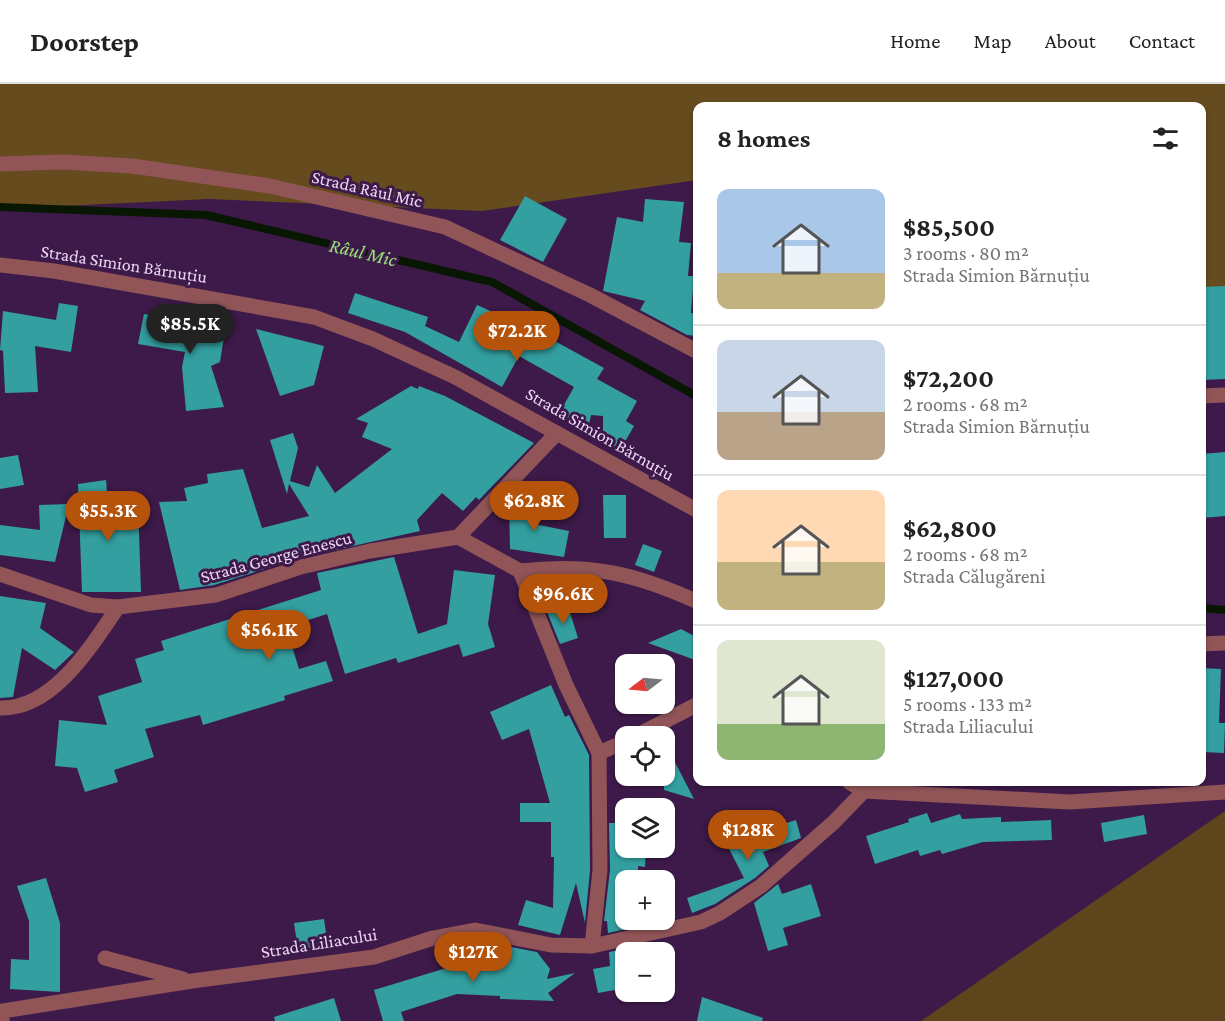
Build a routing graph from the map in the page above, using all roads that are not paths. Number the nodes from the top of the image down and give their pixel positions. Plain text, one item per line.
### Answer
1 (0, 164) edge
2 (0, 265) edge
3 (693, 349) edge
4 (1225, 395) edge
5 (1206, 396) edge
6 (557, 433) junction
7 (693, 508) edge
8 (458, 537) junction
9 (520, 571) junction
10 (0, 574) edge
11 (693, 600) edge
12 (117, 607) junction
13 (1225, 643) edge
14 (1206, 644) edge
15 (693, 707) edge
16 (0, 708) edge
17 (655, 726) edge
18 (615, 746) edge
19 (599, 753) junction
20 (856, 786) edge
21 (864, 790) junction
22 (1225, 792) edge
23 (592, 946) junction
24 (105, 958) dead end
25 (192, 981) junction
26 (2, 1021) edge

1 - 3 street, Strada Râul Mic
2 - 6 street, Strada Simion Bărnuțiu
4 - 5 street
6 - 7 street, Strada Simion Bărnuțiu
6 - 8 street
8 - 9 street
8 - 12 street, Strada George Enescu
9 - 11 street
9 - 19 street
10 - 12 street, Strada George Enescu
12 - 16 street
13 - 14 street
15 - 17 street
18 - 19 street
19 - 23 street
20 - 21 street
21 - 22 street
21 - 23 street, Strada Liliacului
23 - 25 street, Strada Liliacului
24 - 25 street
25 - 26 street, Strada Liliacului

